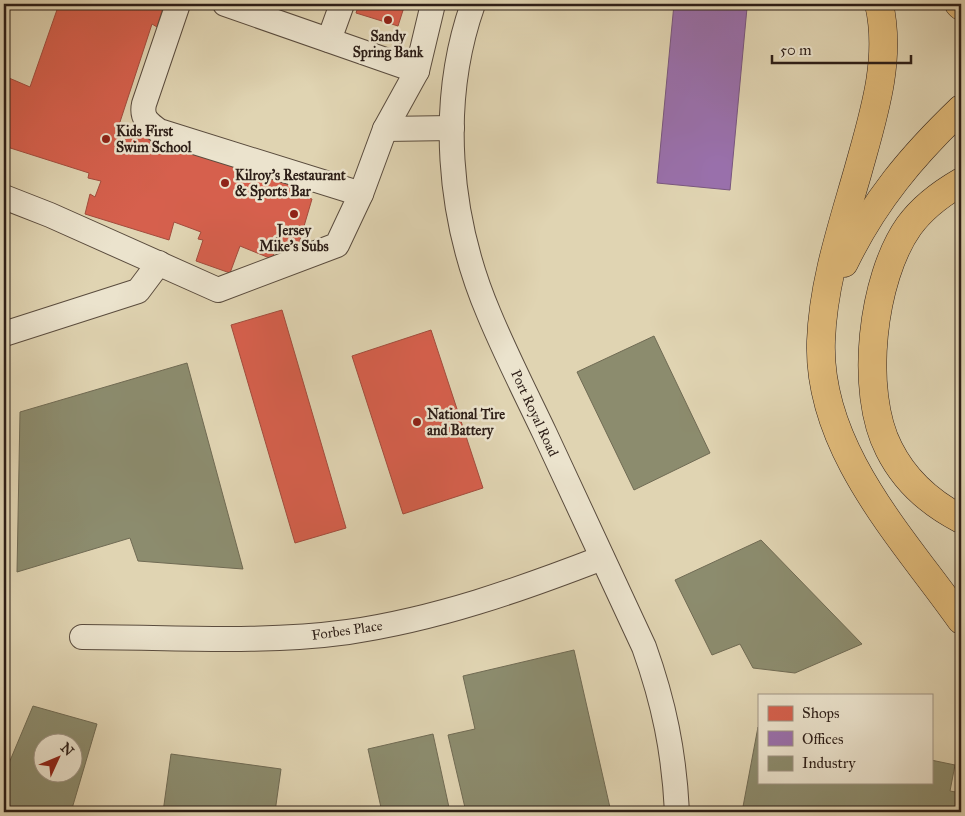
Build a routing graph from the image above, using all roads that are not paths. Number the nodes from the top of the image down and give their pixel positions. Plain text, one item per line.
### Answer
1 (178, 4) edge
2 (225, 4) edge
3 (342, 4) edge
4 (433, 4) edge
5 (473, 4) edge
6 (879, 4) edge
7 (958, 4) edge
8 (961, 6) edge
9 (329, 40) junction
10 (417, 71) junction
11 (961, 109) edge
12 (452, 128) junction
13 (385, 129) junction
14 (961, 182) edge
15 (361, 194) junction
16 (4, 197) edge
17 (159, 263) junction
18 (4, 334) edge
19 (821, 341) junction
20 (961, 519) edge
21 (602, 558) junction
22 (961, 620) edge
23 (82, 637) dead end
24 (677, 812) edge

1 - 15 street
2 - 9 street
3 - 9 street
4 - 10 street
5 - 12 street, Port Royal Road
6 - 19 main road
7 - 8 main road
9 - 10 street
10 - 13 street
11 - 19 main road
12 - 13 street
12 - 21 street, Port Royal Road
13 - 15 street
14 - 20 main road
15 - 17 street
16 - 17 street
17 - 18 street
19 - 22 main road
21 - 23 street, Forbes Place
21 - 24 street, Port Royal Road

